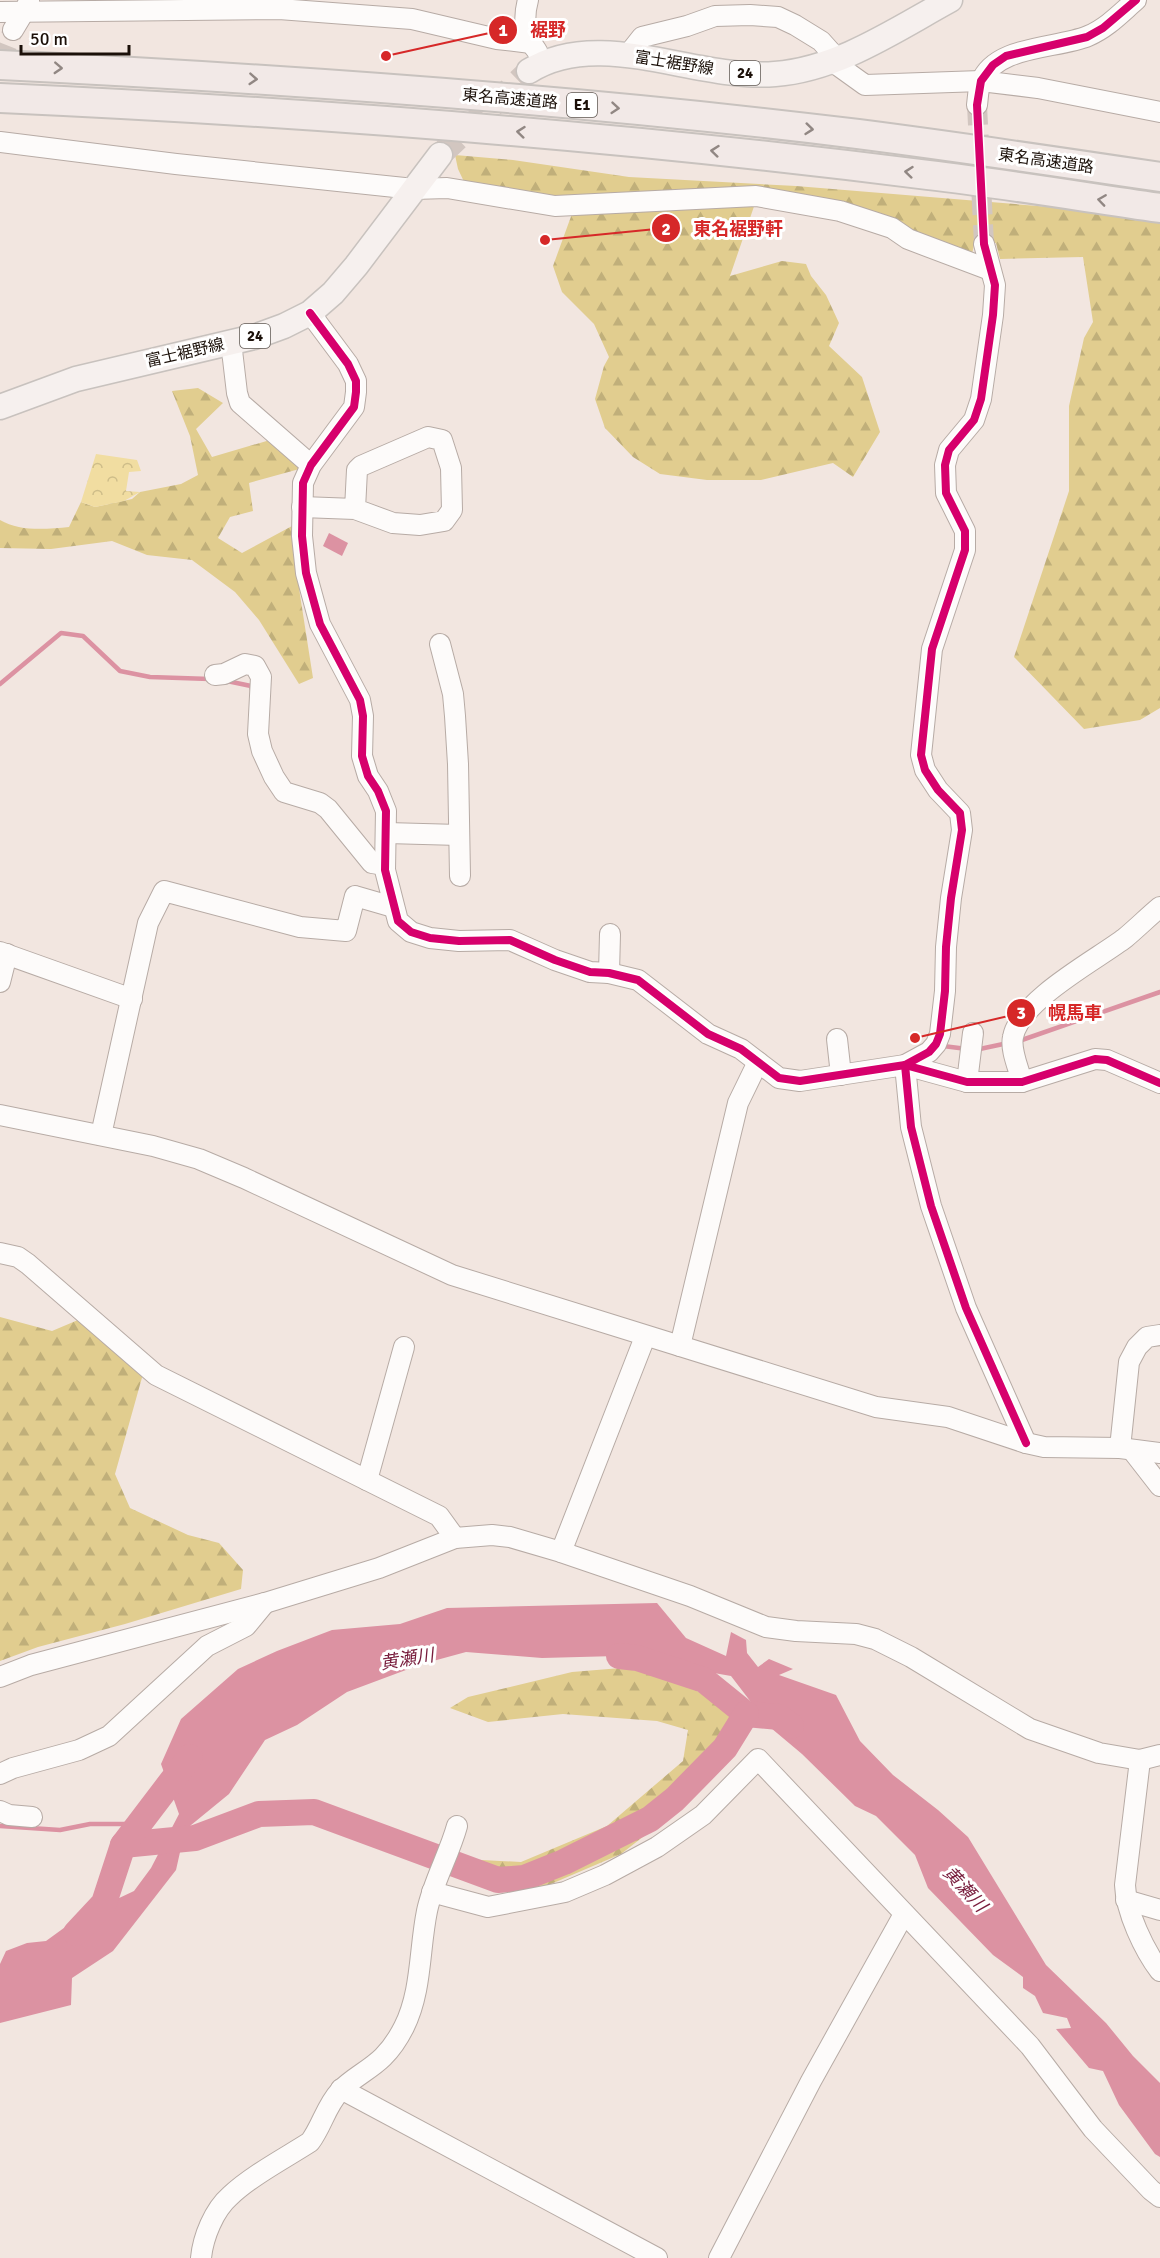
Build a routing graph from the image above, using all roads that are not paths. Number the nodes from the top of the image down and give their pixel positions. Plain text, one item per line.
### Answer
1 (528, 0) edge
2 (950, 0) edge
3 (1136, 0) edge
4 (27, 5) edge
5 (135, 5) edge
6 (0, 12) edge
7 (13, 30) tunnel mouth
8 (627, 56) junction
9 (535, 58) junction
10 (836, 61) junction
11 (0, 65) edge
12 (981, 81) junction
13 (0, 98) edge
14 (977, 105) tunnel mouth
15 (1160, 112) edge
16 (0, 142) edge
17 (440, 155) tunnel mouth
18 (1160, 177) edge
19 (414, 189) junction
20 (1160, 208) edge
21 (984, 244) tunnel mouth
22 (990, 270) junction
23 (310, 313) junction
24 (231, 342) junction
25 (0, 407) edge
26 (311, 465) junction
27 (302, 507) junction
28 (355, 509) junction
29 (440, 644) dead end
30 (215, 675) dead end
31 (387, 833) junction
32 (459, 835) junction
33 (385, 865) junction
34 (460, 876) dead end
35 (393, 907) junction
36 (1160, 907) edge
37 (610, 934) dead end
38 (4, 953) edge
39 (609, 973) junction
40 (0, 982) edge
41 (132, 999) junction
42 (973, 1033) dead end
43 (837, 1038) dead end
44 (758, 1062) junction
45 (905, 1065) junction
46 (841, 1075) junction
47 (967, 1082) junction
48 (1022, 1082) junction
49 (1160, 1083) edge
50 (0, 1114) edge
51 (101, 1135) junction
52 (0, 1253) edge
53 (1160, 1335) edge
54 (645, 1337) junction
55 (680, 1346) junction
56 (404, 1347) dead end
57 (1026, 1443) junction
58 (1126, 1449) junction
59 (1160, 1453) edge
60 (367, 1480) junction
61 (1160, 1486) edge
62 (455, 1538) junction
63 (561, 1552) junction
64 (265, 1603) junction
65 (0, 1677) edge
66 (1160, 1755) edge
67 (1140, 1760) junction
68 (0, 1774) edge
69 (0, 1811) edge
70 (32, 1817) dead end
71 (457, 1826) dead end
72 (432, 1892) junction
73 (1126, 1900) junction
74 (1160, 1910) edge
75 (904, 1914) junction
76 (1160, 1971) edge
77 (341, 2089) junction
78 (1160, 2197) edge
79 (201, 2258) edge
80 (657, 2258) edge
81 (719, 2258) edge

1 - 9 street
2 - 10 main road, 富士裾野線 / 24
3 - 12 street
4 - 5 street
4 - 6 street
4 - 7 street
5 - 9 street
8 - 9 main road, 富士裾野線 / 24
8 - 10 main road, 富士裾野線 / 24
8 - 10 street
10 - 12 street
11 -> 18 highway, 東名高速道路 / E1
12 - 14 street
12 - 15 street
20 -> 13 highway, 東名高速道路 / E1
16 - 19 street
17 - 19 main road, 富士裾野線 / 24
19 - 22 street
19 - 23 main road, 富士裾野線 / 24
21 - 22 street
22 - 45 street
23 - 24 main road, 富士裾野線 / 24
23 - 26 street
24 - 25 main road, 富士裾野線 / 24
24 - 26 street
26 - 27 street
27 - 28 street
27 - 31 street
28 - 28 street
29 - 32 street
30 - 33 street
31 - 32 street
31 - 33 street
32 - 34 street
33 - 35 street
35 - 39 street
35 - 41 street
36 - 48 street
37 - 39 street
38 - 40 street
38 - 41 street
39 - 44 street
41 - 51 street
42 - 47 street
43 - 46 street
44 - 46 street
44 - 55 street
45 - 46 street
45 - 47 street
45 - 57 street
47 - 48 street
48 - 49 street
50 - 51 street
51 - 54 street
52 - 60 street
53 - 58 street
54 - 55 street
54 - 63 street
55 - 57 street
56 - 60 street
57 - 58 street
58 - 59 street
58 - 61 street
60 - 62 street
62 - 63 street
62 - 64 street
63 - 67 street
64 - 65 street
64 - 68 street
66 - 67 street
67 - 73 street
69 - 70 street
71 - 72 street
72 - 75 street
72 - 77 street
73 - 74 street
73 - 76 street
75 - 78 street
75 - 81 street
77 - 79 street
77 - 80 street

